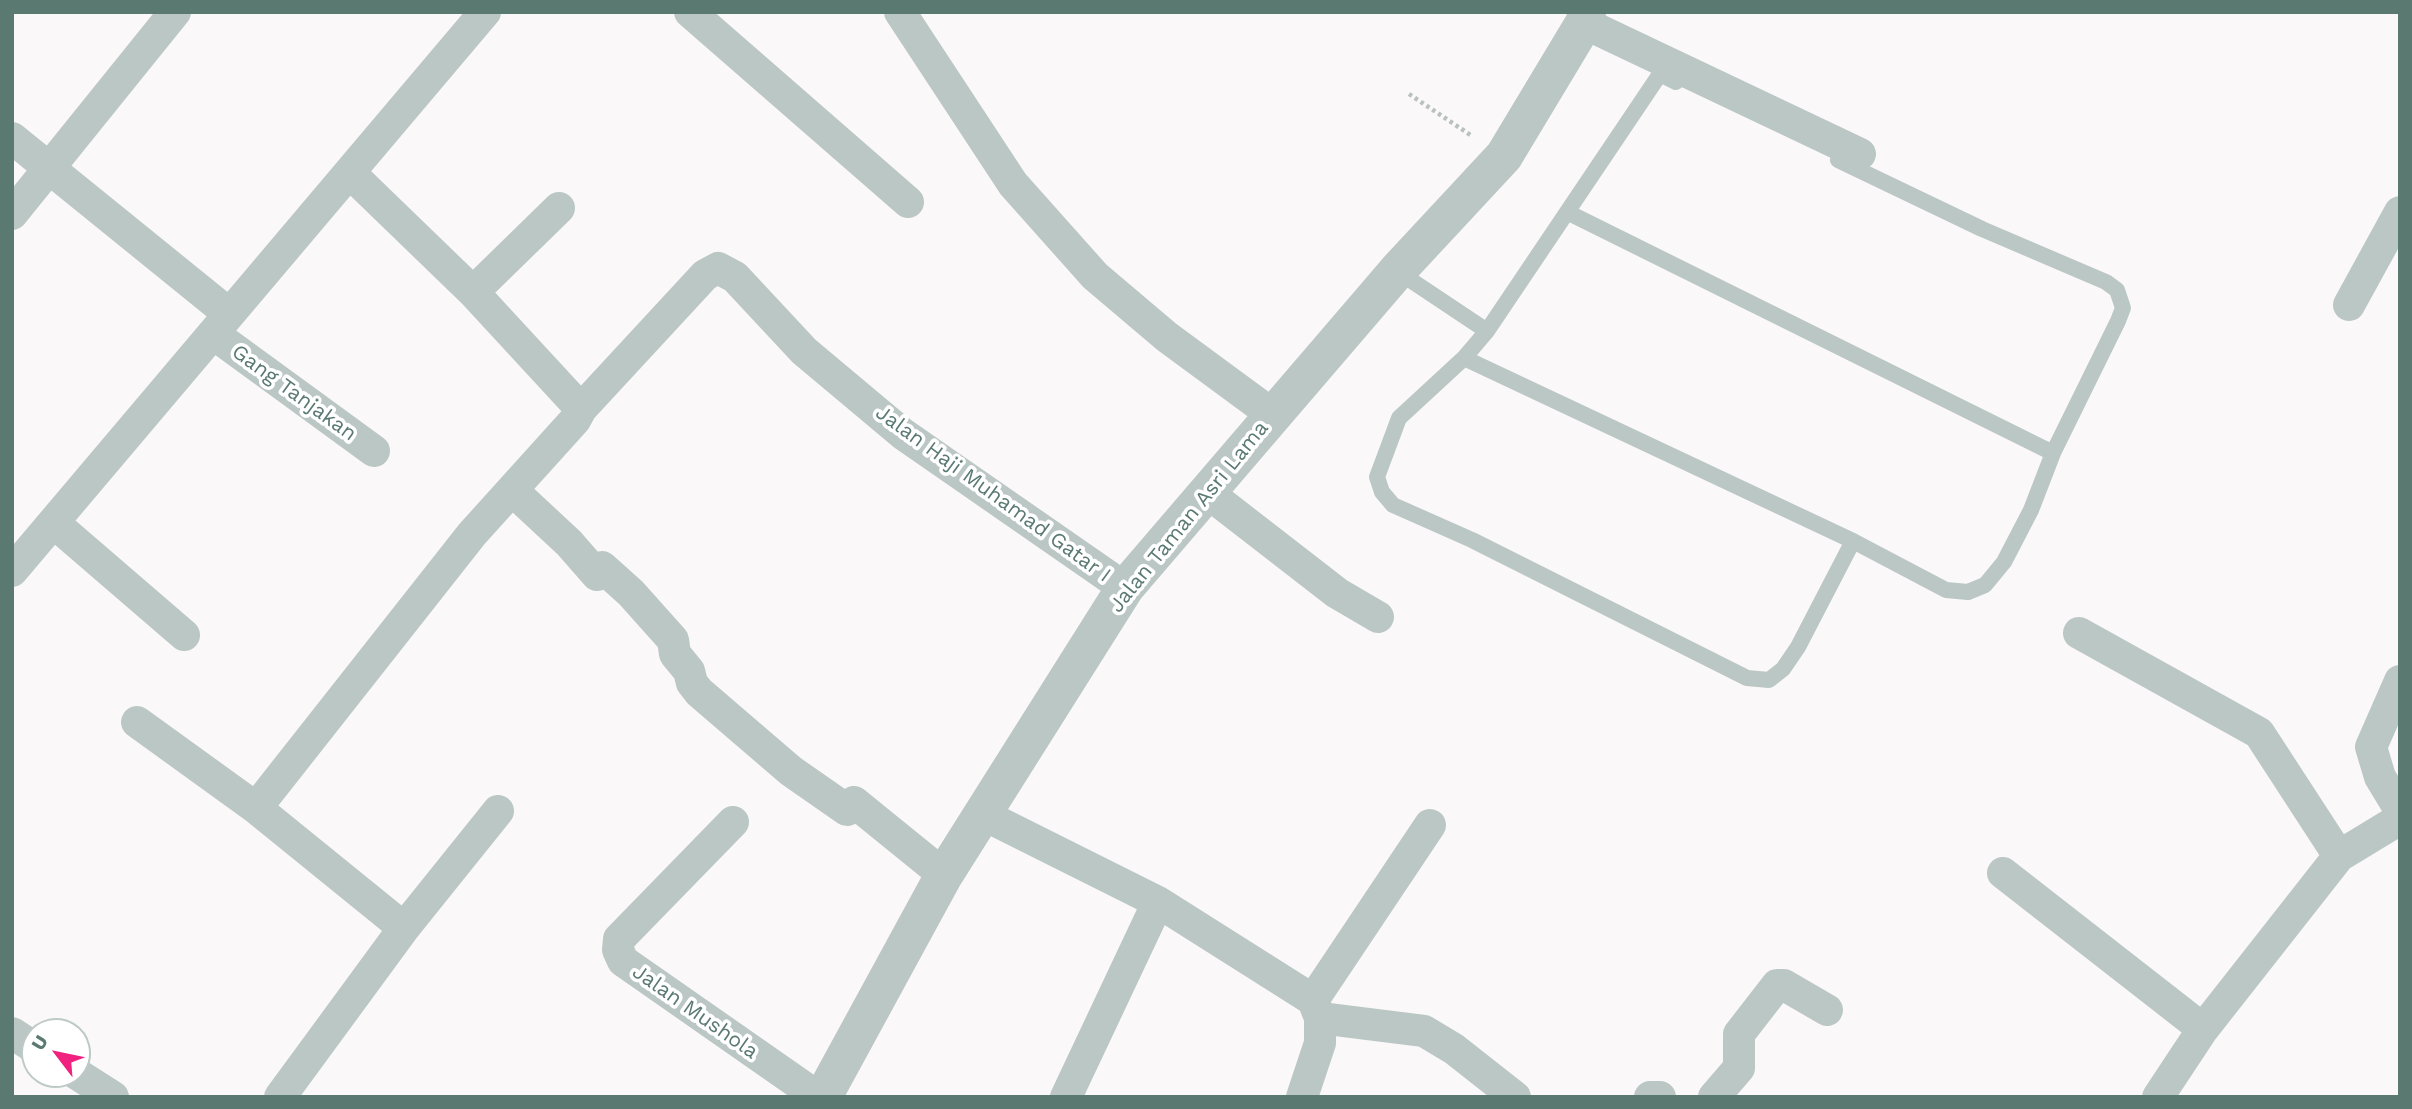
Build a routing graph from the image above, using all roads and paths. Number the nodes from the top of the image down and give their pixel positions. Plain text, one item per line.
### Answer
1 (175, 12) edge
2 (485, 12) edge
3 (690, 12) edge
4 (900, 12) edge
5 (1585, 18) edge
6 (1409, 94) dead end
7 (12, 138) edge
8 (1481, 141) dead end
9 (1860, 154) dead end
10 (50, 167) junction
11 (350, 173) junction
12 (908, 202) dead end
13 (559, 208) dead end
14 (2400, 212) edge
15 (1569, 213) junction
16 (12, 214) edge
17 (1396, 271) junction
18 (473, 292) junction
19 (2349, 305) dead end
20 (221, 324) junction
21 (1487, 331) junction
22 (1464, 358) junction
23 (581, 409) junction
24 (1273, 415) junction
25 (373, 451) dead end
26 (2053, 453) junction
27 (512, 490) junction
28 (1208, 493) junction
29 (54, 523) junction
30 (1853, 541) junction
31 (12, 571) edge
32 (1125, 588) junction
33 (1378, 617) dead end
34 (2079, 633) dead end
35 (184, 635) dead end
36 (2400, 681) edge
37 (137, 722) dead end
38 (256, 808) junction
39 (2400, 810) edge
40 (498, 811) dead end
41 (984, 815) junction
42 (2400, 819) edge
43 (733, 822) dead end
44 (1430, 825) dead end
45 (2334, 863) junction
46 (2003, 873) dead end
47 (944, 875) junction
48 (1158, 902) junction
49 (404, 928) junction
50 (1316, 1009) junction
51 (1827, 1010) dead end
52 (2203, 1029) junction
53 (91, 1083) edge
54 (113, 1097) edge
55 (280, 1097) edge
56 (820, 1097) edge
57 (1066, 1097) edge
58 (1302, 1097) edge
59 (1515, 1097) edge
60 (1650, 1097) edge
61 (1660, 1097) edge
62 (1714, 1097) edge
63 (2158, 1097) edge

1 - 10 street
2 - 11 street
3 - 12 street
4 - 24 street
5 - 9 street
5 - 17 street, Jalan Taman Asri Lama
6 - 8 path
7 - 10 street, Gang Tanjakan
10 - 16 street
10 - 20 street, Gang Tanjakan
11 - 18 street
11 - 20 street
13 - 18 street
14 - 19 street
15 - 21 lane
15 - 26 lane
15 - 26 lane
17 - 21 lane
17 - 24 street, Jalan Taman Asri Lama
18 - 23 street
20 - 25 street, Gang Tanjakan
20 - 29 street
21 - 22 lane
22 - 30 lane
22 - 30 lane
23 - 27 street
23 - 32 street, Jalan Haji Muhamad Gatar I
24 - 28 street, Jalan Taman Asri Lama
26 - 30 lane
27 - 38 street
27 - 47 street
28 - 32 street, Jalan Taman Asri Lama
28 - 33 street
29 - 31 street
29 - 35 street
32 - 41 street, Jalan Taman Asri Lama
34 - 45 street
36 - 39 street
37 - 38 street
38 - 49 street
40 - 49 street
41 - 47 street, Jalan Taman Asri Lama
41 - 48 street
42 - 45 street
43 - 56 street, Jalan Mushola
44 - 50 street
45 - 52 street
46 - 52 street
47 - 56 street, Jalan Taman Asri Lama
48 - 50 street
48 - 57 street
49 - 55 street
50 - 58 street
50 - 59 street
51 - 62 street
52 - 63 street
53 - 54 street
60 - 61 street

